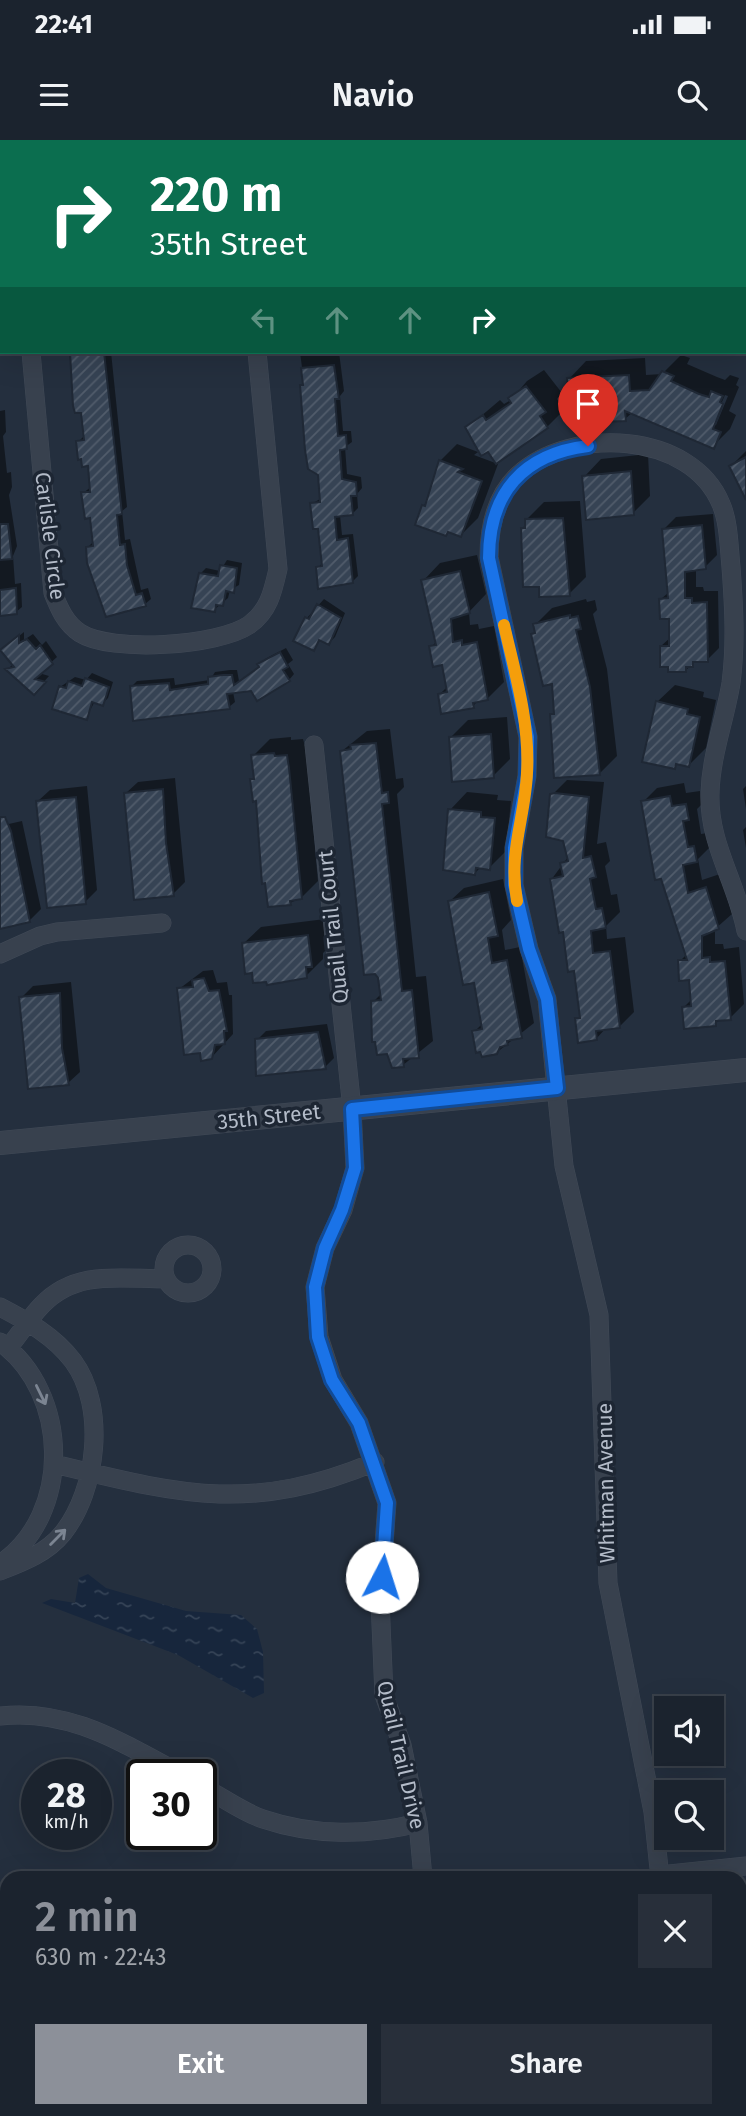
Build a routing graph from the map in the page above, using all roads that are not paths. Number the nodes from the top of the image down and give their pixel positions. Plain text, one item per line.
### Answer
1 (31, 354) edge
2 (257, 354) edge
3 (314, 745) dead end
4 (162, 923) dead end
5 (746, 931) edge
6 (0, 954) edge
7 (746, 1069) edge
8 (557, 1088) junction
9 (352, 1109) junction
10 (0, 1143) edge
11 (166, 1279) dead end
12 (0, 1307) edge
13 (30, 1321) junction
14 (4, 1345) edge
15 (375, 1462) junction
16 (54, 1464) junction
17 (92, 1474) junction
18 (0, 1564) edge
19 (0, 1571) edge
20 (0, 1716) edge
21 (153, 1759) edge
22 (217, 1795) edge
23 (418, 1823) junction
24 (746, 1866) edge
25 (423, 1871) edge
26 (659, 1871) edge
27 (703, 1871) edge

1 - 2 street, Carlisle Circle
3 - 9 street, Quail Trail Court
4 - 6 street
5 - 8 street, Whitman Avenue
7 - 8 street, 35th Street
8 - 9 street, 35th Street
8 - 26 street, Whitman Avenue
9 - 10 street, 35th Street
9 - 15 street, Quail Trail Drive
11 - 13 street
12 - 13 street
13 - 14 street
13 - 17 street
14 -> 16 street
15 - 17 street
15 - 23 street, Quail Trail Drive
16 - 17 street
16 - 18 street
19 -> 17 street
20 - 21 street
22 - 23 street
23 - 25 street, Quail Trail Drive
24 - 27 street

